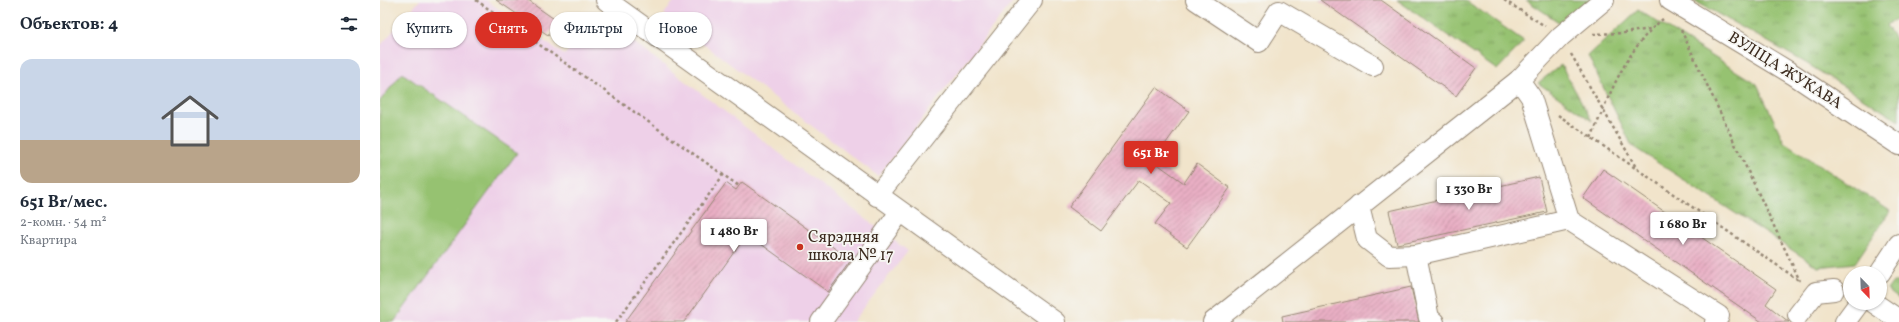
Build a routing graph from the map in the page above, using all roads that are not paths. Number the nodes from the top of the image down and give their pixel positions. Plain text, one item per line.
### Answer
1 (606, 0) edge
2 (1032, 0) edge
3 (1196, 0) edge
4 (1604, 0) edge
5 (1669, 8) edge
6 (1373, 66) dead end
7 (1519, 80) junction
8 (1899, 145) edge
9 (877, 196) junction
10 (1359, 206) junction
11 (900, 212) junction
12 (1569, 220) junction
13 (1899, 244) edge
14 (1416, 255) junction
15 (1885, 266) edge
16 (1817, 288) road end
17 (1854, 310) edge
18 (1884, 310) edge
19 (1798, 315) dead end
20 (1899, 320) edge
21 (821, 322) edge
22 (1055, 322) edge
23 (1213, 322) edge
24 (1434, 322) edge
25 (1715, 322) edge
26 (1845, 322) edge

1 - 9 street
2 - 9 street
3 - 6 street
4 - 7 street
5 - 8 street, ВУЛІЦА ЖУКАВА
7 - 10 street
7 - 12 street
9 - 11 street
10 - 14 street
10 - 23 street
11 - 21 street
11 - 22 street
12 - 14 street
12 - 25 street
13 - 15 street
14 - 24 street
16 - 19 street
17 - 26 street
18 - 20 street

